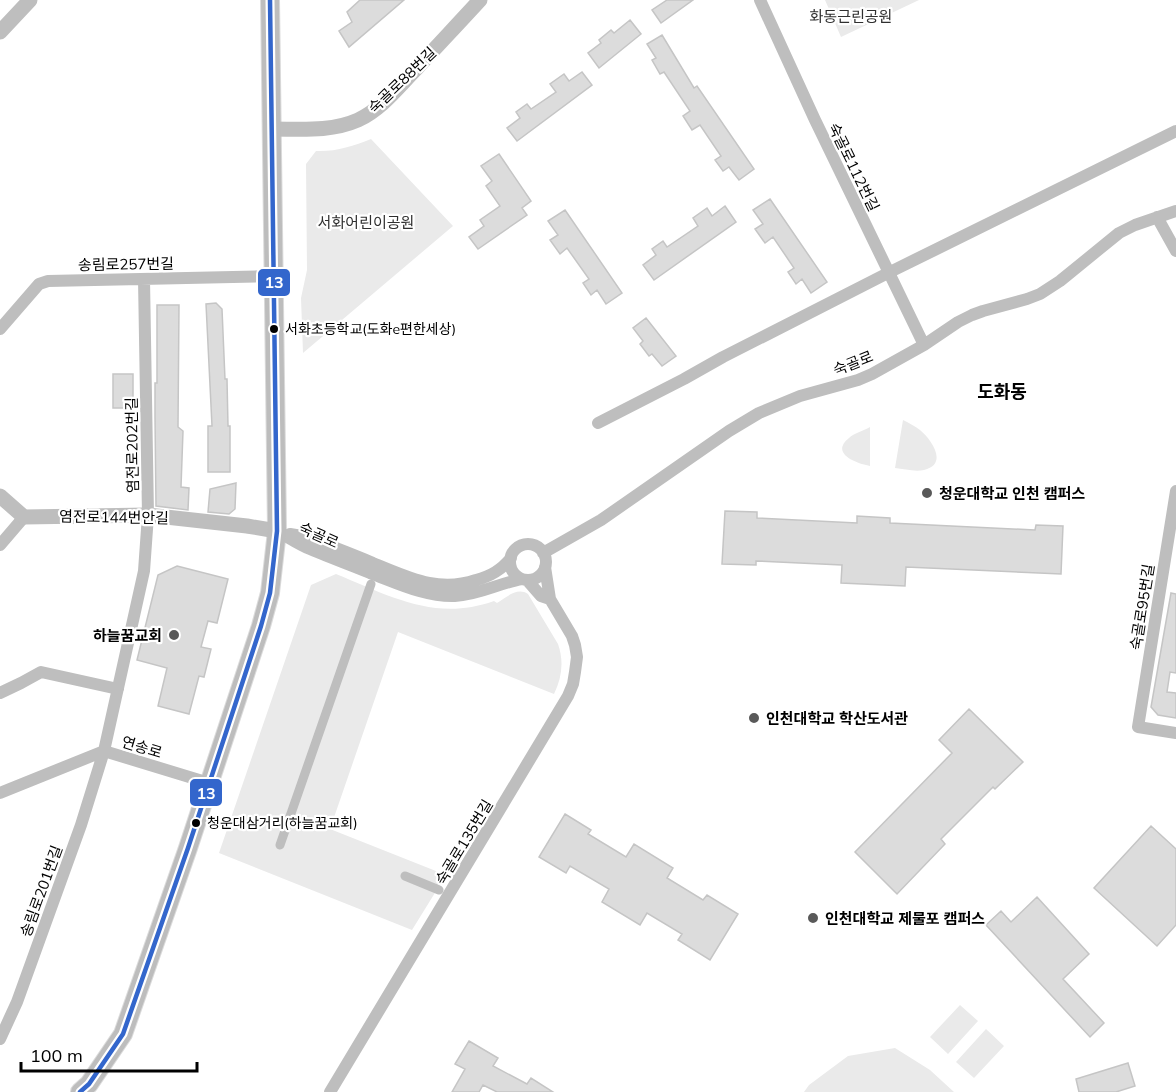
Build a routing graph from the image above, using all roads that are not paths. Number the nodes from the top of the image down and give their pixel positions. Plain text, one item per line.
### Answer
1 (30, 0) edge
2 (270, 0) edge
3 (480, 0) edge
4 (760, 0) edge
5 (0, 32) edge
6 (272, 129) junction
7 (1176, 131) edge
8 (1176, 211) edge
9 (1157, 217) junction
10 (1176, 251) edge
11 (888, 273) junction
12 (273, 276) junction
13 (144, 279) junction
14 (0, 329) edge
15 (924, 345) junction
16 (598, 423) dead end
17 (1176, 491) edge
18 (0, 496) edge
19 (148, 515) junction
20 (24, 517) junction
21 (277, 531) junction
22 (0, 545) edge
23 (543, 553) junction
24 (511, 558) junction
25 (545, 567) junction
26 (524, 579) junction
27 (371, 584) dead end
28 (550, 599) junction
29 (117, 689) junction
30 (0, 693) edge
31 (1176, 733) edge
32 (104, 751) junction
33 (209, 783) junction
34 (0, 793) edge
35 (280, 844) dead end
36 (405, 876) dead end
37 (439, 890) dead end
38 (0, 1039) edge
39 (80, 1092) edge
40 (330, 1092) edge

1 - 5 street
2 - 6 main road
3 - 6 street, 숙골로88번길
4 - 11 street, 숙골로112번길
6 - 12 main road
7 - 11 street
8 - 9 street, 숙골로
9 - 10 street
9 - 15 street, 숙골로
11 - 15 street, 숙골로112번길
11 - 16 street
12 - 13 street, 송림로257번길
12 - 21 main road
13 - 14 street, 송림로257번길
13 - 19 street, 염전로202번길
15 - 23 street, 숙골로
17 - 31 street, 숙골로95번길
18 - 20 street
19 - 20 street, 염전로144번안길
19 - 21 street, 염전로144번안길
19 - 29 street, 염전로202번길
20 - 22 street
21 - 24 street, 숙골로
21 - 26 street, 숙골로
21 - 33 main road
23 - 24 street, 숙골로
23 - 25 street
24 - 26 street
25 - 26 street, 숙골로
25 - 28 street, 숙골로135번길
26 - 28 street, 숙골로135번길
27 - 35 street
28 - 40 street, 숙골로135번길
29 - 30 street
29 - 32 street, 염전로202번길
32 - 33 street, 연송로
32 - 34 street, 연송로
32 - 38 street, 송림로201번길
33 - 39 main road
36 - 37 street

